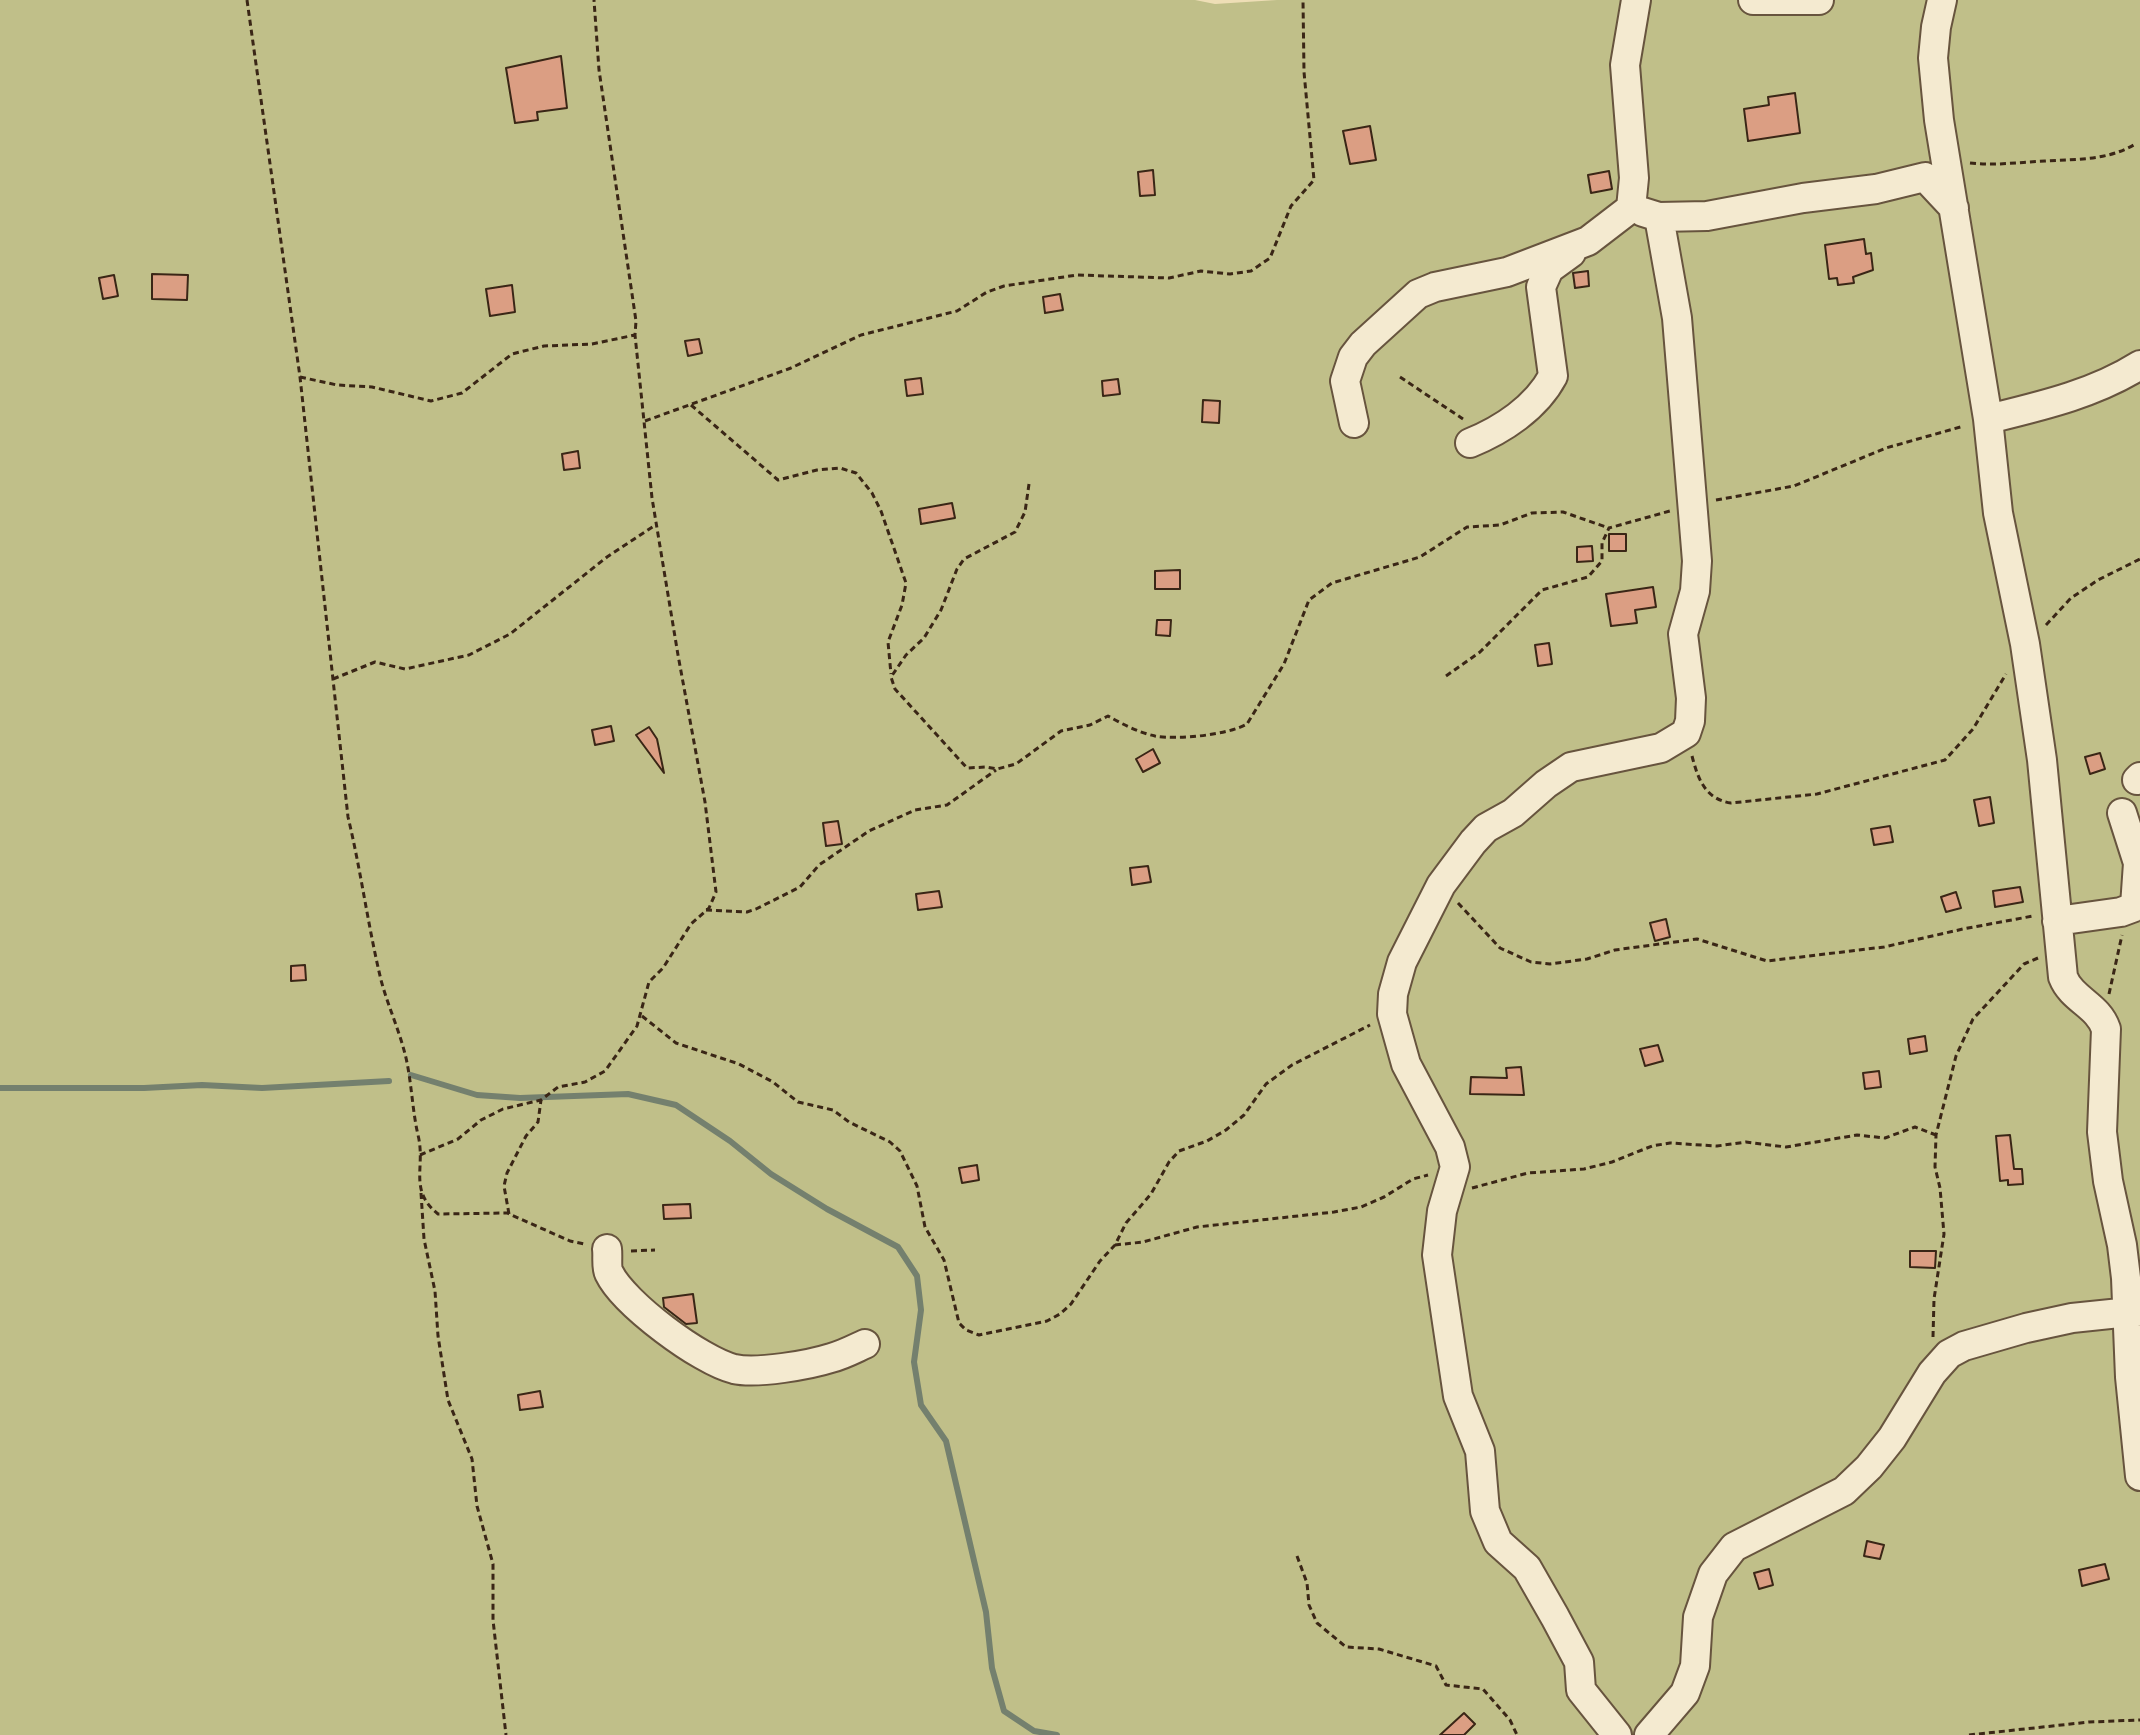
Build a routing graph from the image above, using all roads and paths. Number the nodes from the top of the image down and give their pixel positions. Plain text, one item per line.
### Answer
1 (247, 0) edge
2 (594, 0) edge
3 (1303, 0) edge
4 (1636, 0) edge
5 (1753, 0) edge
6 (1819, 0) edge
7 (1942, 0) edge
8 (2137, 143) dead end
9 (1946, 160) junction
10 (1631, 208) junction
11 (1954, 209) junction
12 (1659, 217) junction
13 (1588, 241) junction
14 (635, 335) junction
15 (2140, 365) edge
16 (300, 377) junction
17 (1400, 377) dead end
18 (691, 405) junction
19 (1988, 419) junction
20 (1354, 423) dead end
21 (646, 437) junction
22 (1480, 439) joint
23 (1029, 484) dead end
24 (1690, 507) junction
25 (657, 524) junction
26 (1609, 528) junction
27 (2140, 559) edge
28 (2025, 644) junction
29 (1446, 676) dead end
30 (891, 677) junction
31 (333, 679) junction
32 (1686, 733) junction
33 (997, 769) junction
34 (2122, 813) dead end
35 (1441, 885) junction
36 (2138, 906) edge
37 (706, 910) junction
38 (2057, 917) junction
39 (2059, 950) junction
40 (1392, 1014) junction
41 (641, 1015) junction
42 (2103, 1019) junction
43 (541, 1100) junction
44 (1936, 1135) junction
45 (420, 1155) junction
46 (1451, 1181) junction
47 (421, 1192) junction
48 (510, 1214) junction
49 (1115, 1245) junction
50 (607, 1249) junction
51 (655, 1250) dead end
52 (2133, 1312) edge
53 (865, 1344) dead end
54 (1932, 1373) junction
55 (2140, 1476) edge
56 (1297, 1556) dead end
57 (2140, 1720) edge
58 (506, 1735) edge
59 (1517, 1735) edge
60 (1617, 1735) edge
61 (1649, 1735) edge
62 (1969, 1735) edge

1 - 16 path
2 - 14 path
3 - 18 path
4 - 10 street
5 - 6 street
7 - 9 street
8 - 9 path
9 - 11 street
10 - 12 street
10 - 13 street
11 - 12 street
11 - 19 street
12 - 24 street
13 - 20 street
13 - 22 street
14 - 16 path
14 - 21 path
15 - 19 street
16 - 31 path
17 - 22 path
18 - 21 path
18 - 30 path
19 - 24 path
19 - 28 street
21 - 25 path
23 - 30 path
24 - 26 path
24 - 32 street
25 - 31 path
25 - 37 path
26 - 29 path
26 - 33 path
27 - 28 path
28 - 32 path
28 - 38 street
30 - 33 path
31 - 45 path
32 - 35 street
33 - 37 path
34 - 36 street
35 - 38 path
35 - 40 street
36 - 38 street
36 - 42 path
37 - 41 path
38 - 39 street
39 - 42 street
39 - 44 path
40 - 46 street
40 - 49 path
41 - 43 path
41 - 49 path
42 - 52 street
43 - 45 path
43 - 48 path
44 - 46 path
44 - 54 path
45 - 47 path
46 - 49 path
46 - 60 street
47 - 48 path
47 - 58 path
48 - 50 path
50 - 51 path
50 - 53 street
52 - 54 street
52 - 55 street
54 - 61 street
56 - 59 path
57 - 62 path

